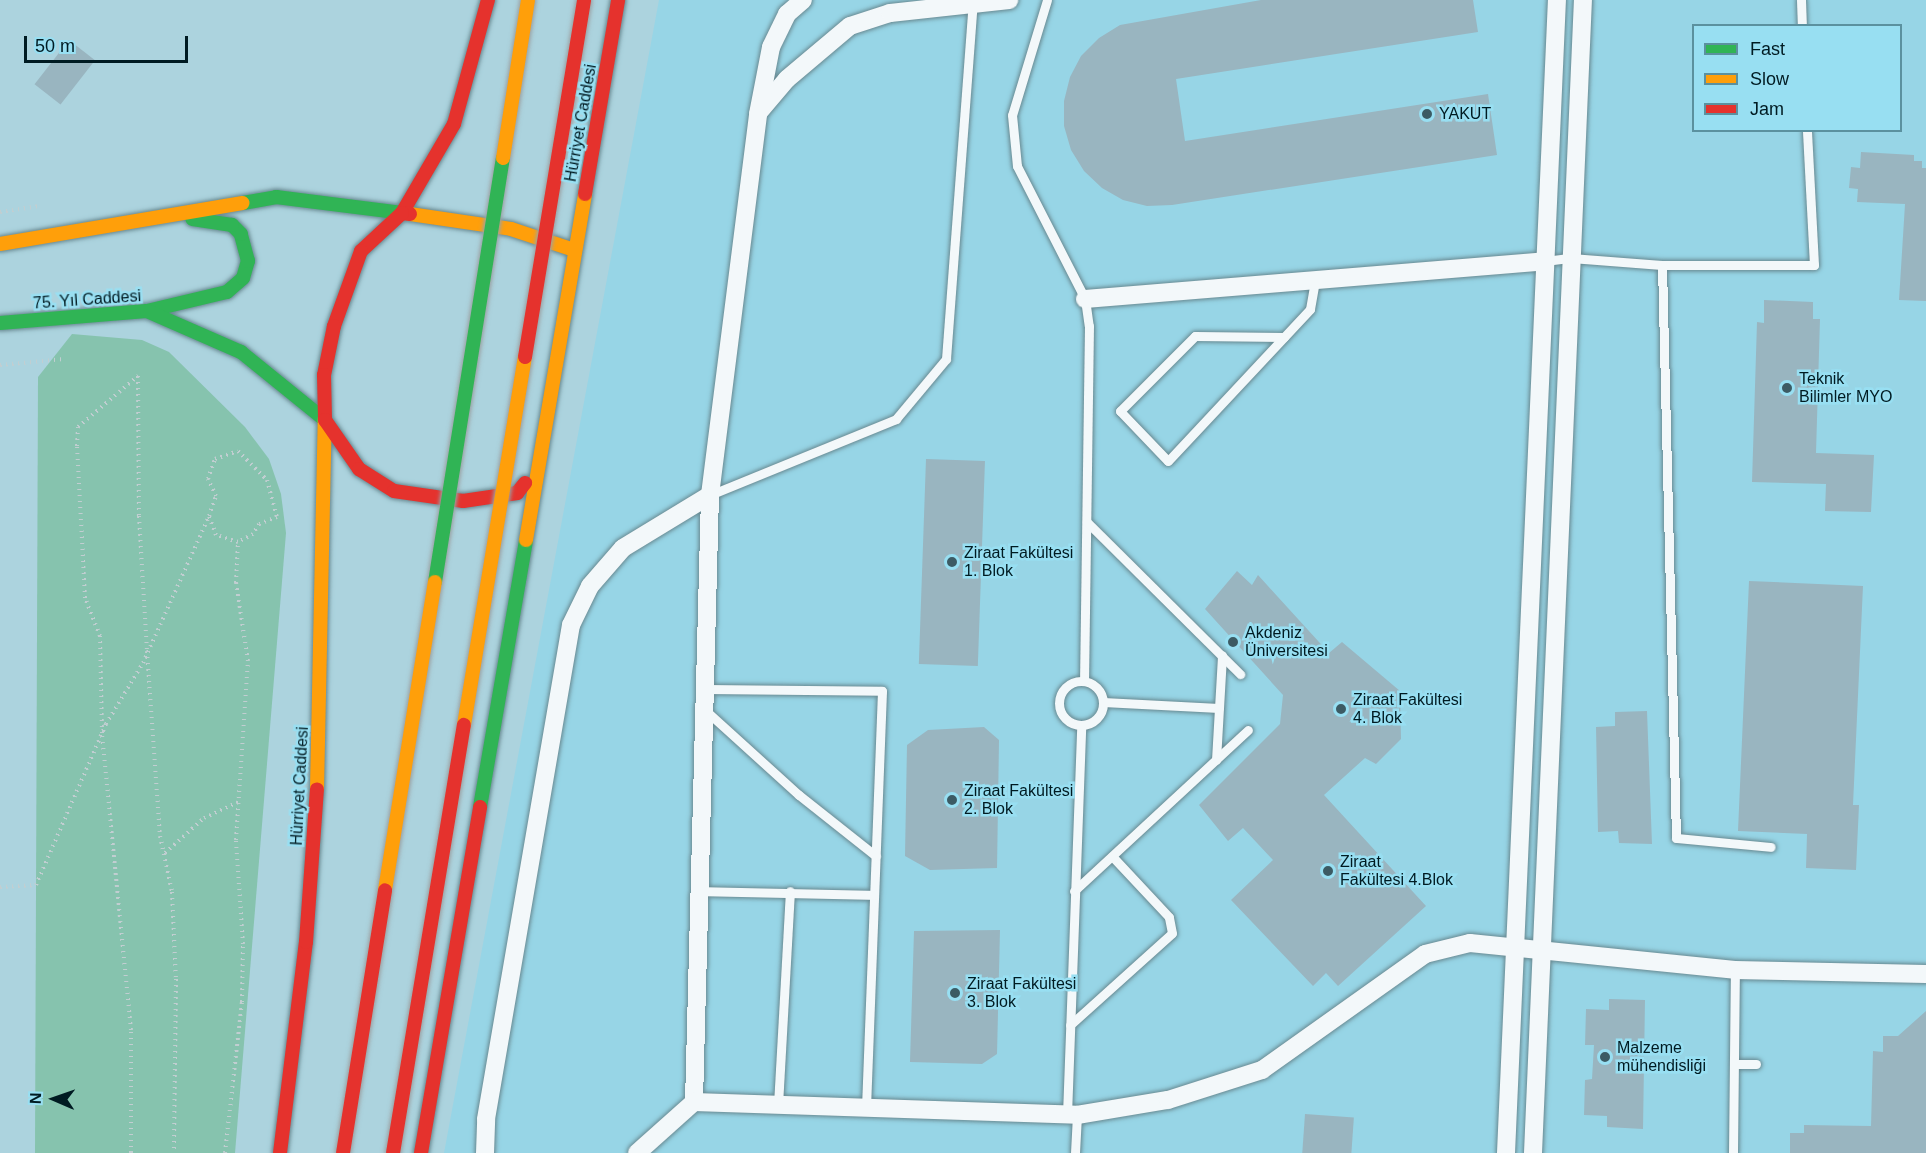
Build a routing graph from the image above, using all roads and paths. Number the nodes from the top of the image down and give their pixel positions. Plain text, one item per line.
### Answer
1 (488, 0) edge
2 (528, 0) edge
3 (584, 0) edge
4 (618, 0) edge
5 (803, 0) edge
6 (1009, 0) edge
7 (1047, 0) edge
8 (1557, 0) edge
9 (1583, 0) edge
10 (1801, 0) edge
11 (973, 3) edge
12 (1802, 24) edge
13 (758, 114) junction
14 (1807, 132) edge
15 (40, 206) dead end
16 (0, 212) edge
17 (402, 213) junction
18 (168, 216) junction
19 (0, 244) edge
20 (575, 251) junction
21 (1571, 258) junction
22 (1545, 261) junction
23 (1662, 265) junction
24 (1315, 281) junction
25 (1085, 299) junction
26 (147, 311) junction
27 (0, 323) edge
28 (1284, 337) junction
29 (64, 359) dead end
30 (0, 365) edge
31 (325, 420) junction
32 (538, 468) junction
33 (710, 495) junction
34 (209, 516) junction
35 (1087, 522) junction
36 (238, 542) junction
37 (147, 651) junction
38 (1222, 656) junction
39 (1240, 674) dead end
40 (1084, 681) junction
41 (705, 689) junction
42 (1103, 702) junction
43 (1219, 708) junction
44 (704, 709) junction
45 (1081, 725) junction
46 (1248, 730) dead end
47 (102, 733) junction
48 (1216, 760) junction
49 (239, 802) junction
50 (1771, 847) dead end
51 (164, 854) junction
52 (876, 856) junction
53 (1112, 856) junction
54 (0, 886) edge
55 (699, 891) junction
56 (790, 891) junction
57 (1074, 891) junction
58 (874, 895) junction
59 (1513, 945) junction
60 (1540, 947) junction
61 (1735, 970) junction
62 (1926, 974) edge
63 (1070, 1025) junction
64 (1734, 1064) junction
65 (1756, 1064) dead end
66 (694, 1102) junction
67 (778, 1105) junction
68 (866, 1108) junction
69 (1072, 1115) junction
70 (131, 1153) edge
71 (174, 1153) edge
72 (225, 1153) edge
73 (280, 1153) edge
74 (343, 1153) edge
75 (393, 1153) edge
76 (421, 1153) edge
77 (485, 1153) edge
78 (637, 1153) edge
79 (1075, 1153) edge
80 (1506, 1153) edge
81 (1533, 1153) edge
82 (1733, 1153) edge

1 - 17 main road, Hürriyet Caddesi
2 - 74 main road, bridge
3 - 75 main road, bridge
4 - 20 main road, Hürriyet Caddesi
5 - 13 street
6 - 11 street
7 - 25 lane
8 - 22 street
9 - 21 street
10 - 12 lane
11 - 13 street
11 - 33 lane
13 - 33 street
14 - 23 lane
15 - 16 path
17 - 18 main road
17 - 20 main road
17 - 31 main road, Hürriyet Caddesi
18 - 19 main road
18 - 26 main road
20 - 32 main road, Hürriyet Caddesi
21 - 22 lane
21 - 23 lane
21 - 60 street
22 - 24 street
22 - 59 street
23 - 50 lane
24 - 25 street
24 - 28 lane
25 - 35 lane
26 - 27 main road, 75. Yıl Caddesi
26 - 31 main road, 75. Yıl Caddesi
28 - 28 lane
29 - 30 path
31 - 32 main road
31 - 73 main road, Hürriyet Caddesi
32 - 76 main road, Hürriyet Caddesi
33 - 41 street
33 - 77 street
34 - 36 path
34 - 36 path
34 - 37 path
35 - 38 lane
35 - 40 lane
36 - 49 path
37 - 47 path
37 - 47 path
37 - 51 path
38 - 39 lane
38 - 43 lane
40 - 42 lane
40 - 45 lane
41 - 44 street
41 - 52 lane
42 - 43 lane
42 - 45 lane
43 - 48 lane
44 - 52 lane
44 - 55 street
45 - 57 lane
46 - 48 lane
47 - 54 path
47 - 70 path
48 - 53 lane
49 - 51 path
49 - 72 path
51 - 71 path
52 - 58 lane
53 - 57 lane
53 - 63 lane
55 - 56 lane
55 - 66 street
56 - 58 lane
56 - 67 lane
57 - 63 lane
58 - 68 lane
59 - 60 street
59 - 69 street
59 - 80 street
60 - 61 street
60 - 81 street
61 - 62 street
61 - 64 lane
63 - 69 lane
64 - 65 lane
64 - 82 lane
66 - 67 street
66 - 78 street
67 - 68 street
68 - 69 street
69 - 79 lane

